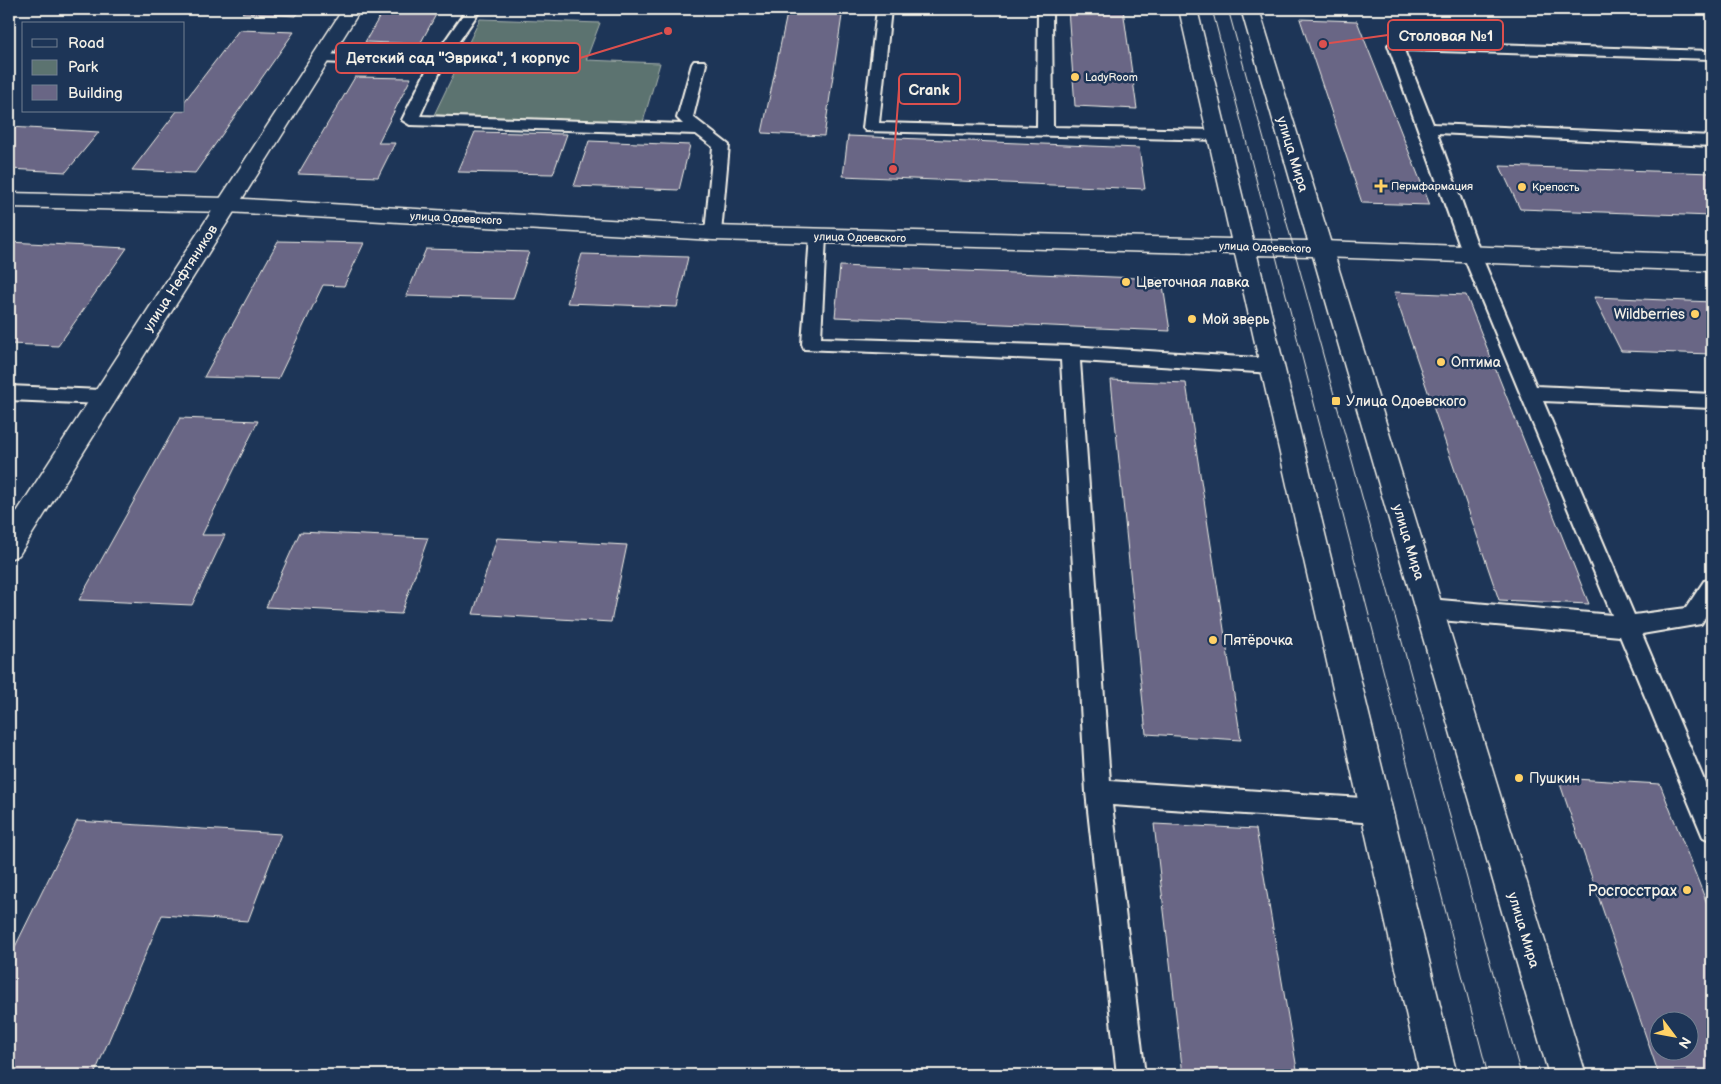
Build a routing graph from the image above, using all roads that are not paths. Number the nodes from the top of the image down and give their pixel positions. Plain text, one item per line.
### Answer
1 (352, 9) edge
2 (474, 9) edge
3 (884, 9) edge
4 (1045, 9) edge
5 (1188, 9) edge
6 (1250, 9) edge
7 (1712, 55) edge
8 (321, 58) junction
9 (437, 63) junction
10 (699, 64) dead end
11 (1427, 128) junction
12 (699, 129) junction
13 (1046, 132) junction
14 (1219, 135) junction
15 (1712, 141) edge
16 (9, 200) edge
17 (227, 205) junction
18 (713, 233) junction
19 (818, 236) junction
20 (1245, 246) junction
21 (1322, 249) junction
22 (1472, 255) junction
23 (1712, 264) edge
24 (1070, 353) junction
25 (1273, 366) junction
26 (9, 393) edge
27 (1530, 393) junction
28 (101, 396) junction
29 (1712, 401) edge
30 (9, 547) edge
31 (1712, 588) edge
32 (1429, 609) junction
33 (1626, 626) junction
34 (1098, 792) junction
35 (1377, 811) junction
36 (1712, 828) edge
37 (1131, 1075) edge
38 (1439, 1075) edge
39 (1568, 1075) edge

1 - 8 street, улица Нефтяников
2 - 9 lane
3 - 13 lane
4 - 13 lane
5 - 14 street
6 - 21 street, улица Мира
7 - 11 lane
8 - 9 lane
8 - 17 street, улица Нефтяников
9 - 12 lane
10 - 12 lane
11 - 15 lane
11 - 22 lane
12 - 18 lane
13 - 14 lane
14 - 20 street
16 - 17 street, улица Одоевского
17 - 18 street, улица Одоевского
17 - 28 street, улица Нефтяников
18 - 19 street, улица Одоевского
19 - 20 street, улица Одоевского
19 - 24 lane
20 - 21 street, улица Одоевского
20 - 25 street
21 - 22 street, улица Одоевского
21 - 32 street, улица Мира
22 - 23 street, улица Одоевского
22 - 27 lane
24 - 25 lane
24 - 34 lane
25 - 35 street
26 - 28 lane
27 - 29 lane
27 - 33 lane
28 - 30 street, улица Нефтяников
31 - 33 lane
32 - 33 lane
32 - 39 street, улица Мира
33 - 36 lane
34 - 35 lane
34 - 37 lane
35 - 38 street

